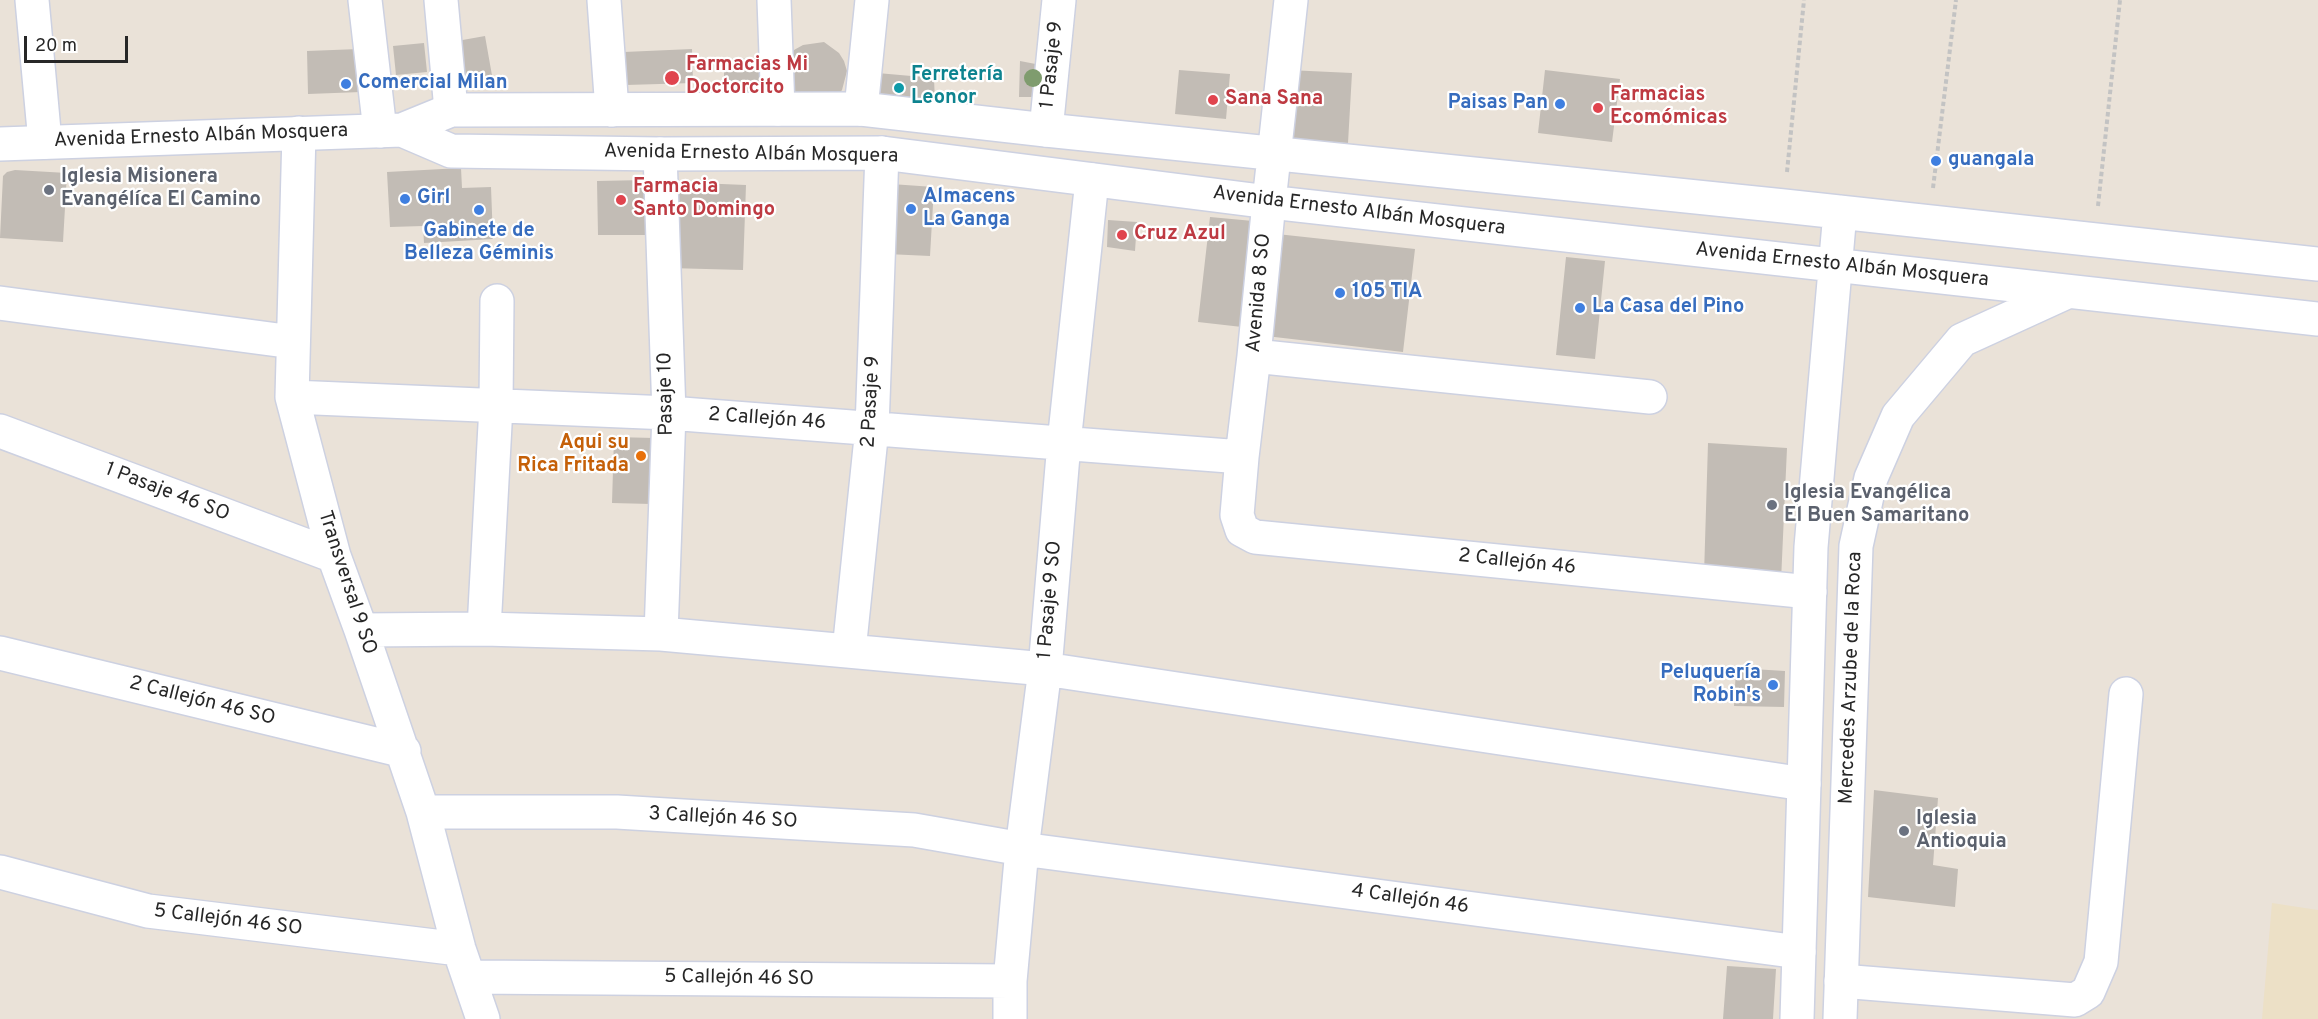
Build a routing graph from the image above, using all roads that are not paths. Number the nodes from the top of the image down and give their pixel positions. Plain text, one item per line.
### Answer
1 (32, 0) edge
2 (365, 0) edge
3 (441, 0) edge
4 (604, 0) edge
5 (774, 0) edge
6 (873, 0) edge
7 (1059, 0) edge
8 (1291, 0) edge
9 (778, 109) junction
10 (861, 109) junction
11 (451, 110) junction
12 (612, 110) junction
13 (391, 130) junction
14 (1046, 130) junction
15 (298, 133) junction
16 (45, 142) junction
17 (0, 144) edge
18 (1274, 152) junction
19 (882, 153) junction
20 (660, 154) junction
21 (1092, 180) junction
22 (1269, 202) junction
23 (1840, 212) junction
24 (2318, 264) edge
25 (1836, 266) junction
26 (2067, 292) junction
27 (497, 301) dead end
28 (0, 303) edge
29 (2318, 319) edge
30 (293, 342) junction
31 (1254, 356) junction
32 (292, 397) junction
33 (1650, 397) dead end
34 (496, 406) junction
35 (669, 413) junction
36 (872, 428) junction
37 (0, 431) edge
38 (1064, 443) junction
39 (1242, 457) junction
40 (1237, 515) joint
41 (1856, 546) junction
42 (1811, 547) junction
43 (334, 556) junction
44 (1810, 592) junction
45 (484, 629) junction
46 (361, 630) junction
47 (661, 634) junction
48 (849, 651) junction
49 (0, 653) edge
50 (1045, 669) junction
51 (2126, 694) dead end
52 (404, 752) junction
53 (1804, 784) junction
54 (423, 812) junction
55 (1022, 849) junction
56 (0, 872) edge
57 (1799, 951) junction
58 (464, 963) junction
59 (1010, 981) junction
60 (1841, 981) junction
61 (483, 1019) edge
62 (1010, 1019) edge
63 (1797, 1019) edge
64 (1840, 1019) edge

1 - 16 street
2 - 13 street
3 - 11 street
4 - 12 street
5 - 9 street
6 - 10 street
7 - 14 street, 1 Pasaje 9
8 - 18 street, Avenida 8 SO
9 - 10 street, Avenida Ernesto Albán Mosquera
9 - 12 street, Avenida Ernesto Albán Mosquera
10 - 14 street, Avenida Ernesto Albán Mosquera
11 - 12 street, Avenida Ernesto Albán Mosquera
11 - 13 street, Avenida Ernesto Albán Mosquera
13 - 15 street, Avenida Ernesto Albán Mosquera
13 - 20 street, Avenida Ernesto Albán Mosquera
14 - 18 street, Avenida Ernesto Albán Mosquera
15 - 16 street, Avenida Ernesto Albán Mosquera
15 - 30 street, Transversal 9 SO
16 - 17 street, Avenida Ernesto Albán Mosquera
18 - 22 street, Avenida 8 SO
18 - 23 street, Avenida Ernesto Albán Mosquera
19 - 20 street, Avenida Ernesto Albán Mosquera
19 - 21 street, Avenida Ernesto Albán Mosquera
19 - 36 street, 2 Pasaje 9
20 - 35 street, Pasaje 10
21 - 22 street, Avenida Ernesto Albán Mosquera
21 - 38 street, 1 Pasaje 9 SO
22 - 25 street, Avenida Ernesto Albán Mosquera
22 - 31 street, Avenida 8 SO
23 - 24 street, Avenida Ernesto Albán Mosquera
23 - 25 street
25 - 26 street, Avenida Ernesto Albán Mosquera
25 - 42 street
26 - 29 street, Avenida Ernesto Albán Mosquera
26 - 41 street, Mercedes Arzube de la Roca
27 - 34 street
28 - 30 street
30 - 32 street, Transversal 9 SO
31 - 33 street
31 - 39 street, Avenida 8 SO
32 - 34 street, 2 Callejón 46
32 - 43 street, Transversal 9 SO
34 - 35 street, 2 Callejón 46
34 - 45 street
35 - 36 street, 2 Callejón 46
35 - 47 street, Pasaje 10
36 - 38 street, 2 Callejón 46
36 - 48 street, 2 Pasaje 9
37 - 43 street, 1 Pasaje 46 SO
38 - 39 street, 2 Callejón 46
38 - 50 street, 1 Pasaje 9 SO
39 - 40 street, Avenida 8 SO
40 - 44 street, 2 Callejón 46
41 - 42 street
41 - 60 street, Mercedes Arzube de la Roca
42 - 44 street
43 - 46 street, Transversal 9 SO
44 - 53 street
45 - 46 street
45 - 47 street
46 - 52 street, Transversal 9 SO
47 - 48 street
48 - 50 street
49 - 52 street, 2 Callejón 46 SO
50 - 53 street
50 - 55 street, 1 Pasaje 9 SO
51 - 60 street
52 - 54 street, Transversal 9 SO
53 - 57 street
54 - 55 street, 3 Callejón 46 SO
54 - 58 street, Transversal 9 SO
55 - 57 street, 4 Callejón 46
55 - 59 street, 1 Pasaje 9 SO
56 - 58 street, 5 Callejón 46 SO
57 - 63 street
58 - 59 street, 5 Callejón 46 SO
58 - 61 street, Transversal 9 SO
59 - 62 street, 1 Pasaje 9 SO
60 - 64 street, Mercedes Arzube de la Roca

